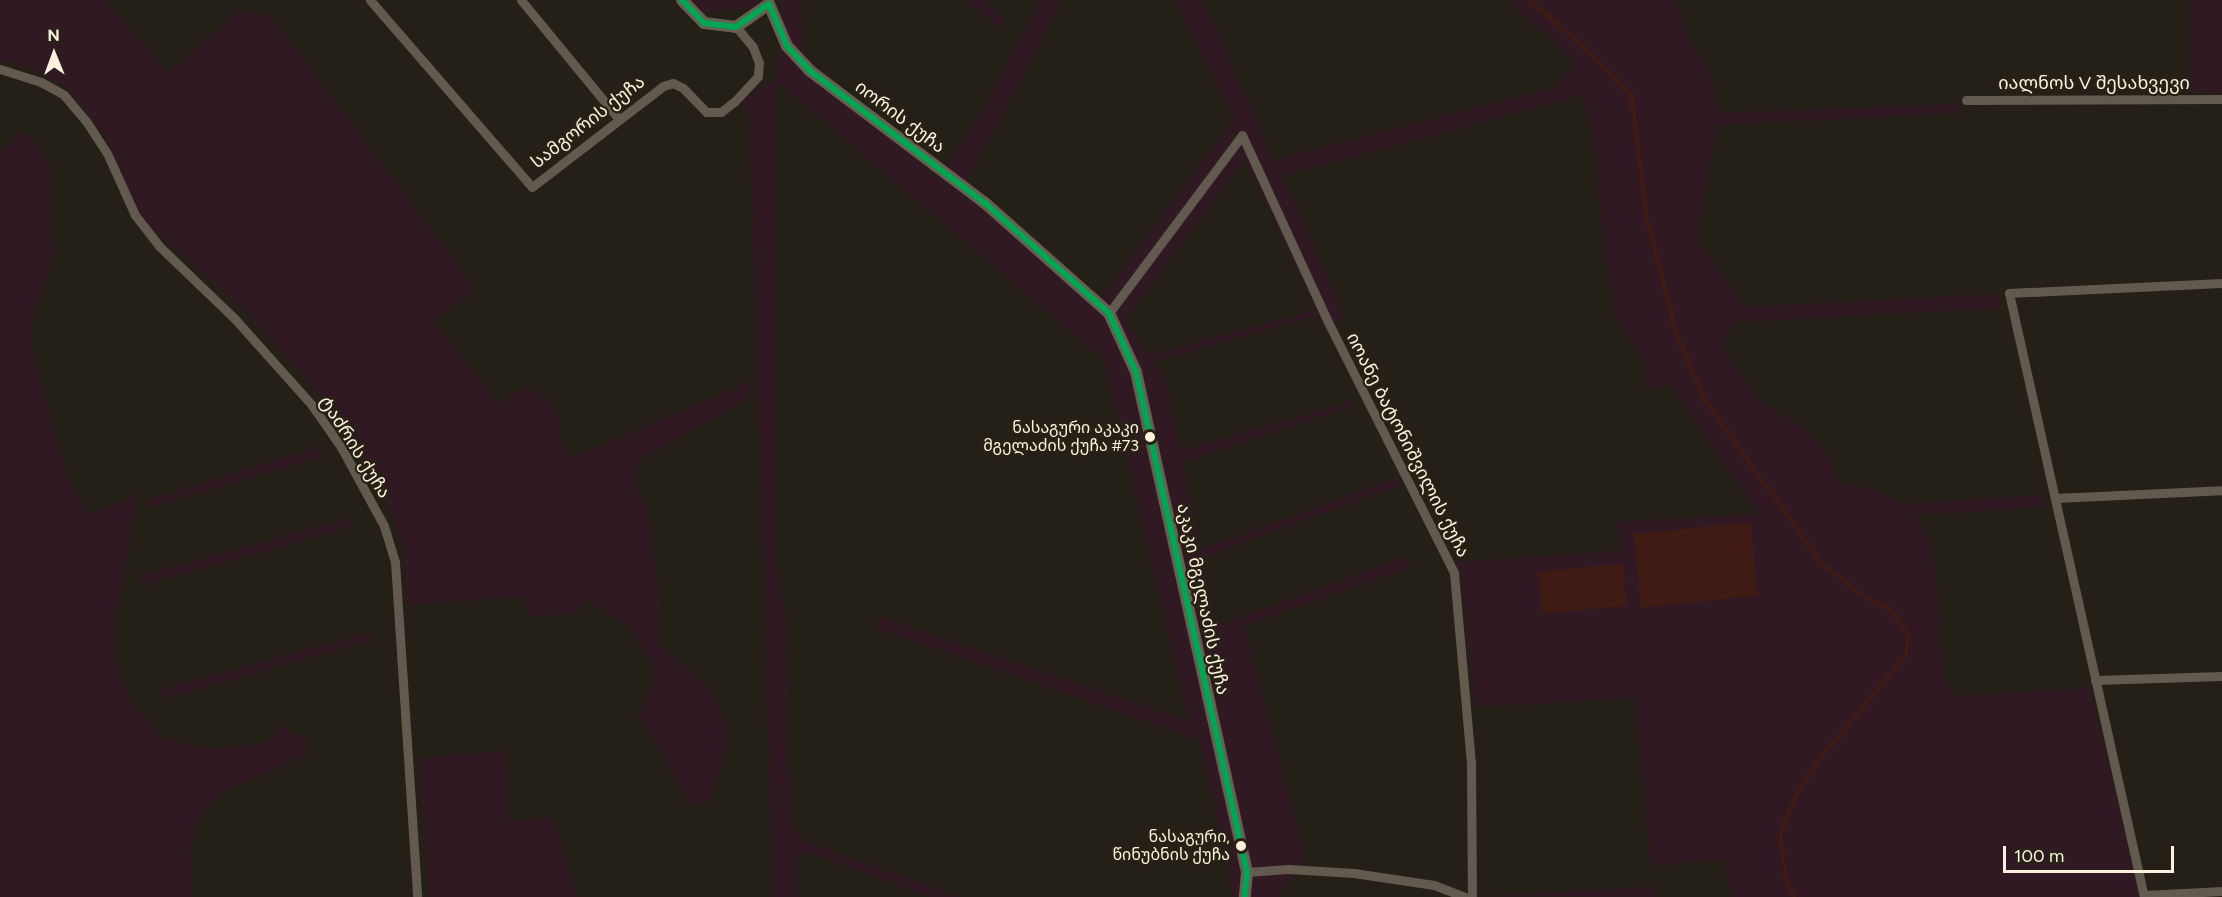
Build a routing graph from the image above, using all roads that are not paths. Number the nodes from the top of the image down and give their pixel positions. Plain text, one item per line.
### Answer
1 (370, 0) edge
2 (521, 0) edge
3 (682, 0) edge
4 (770, 2) edge
5 (736, 27) junction
6 (0, 69) edge
7 (2222, 99) edge
8 (1966, 100) dead end
9 (618, 118) junction
10 (2222, 283) edge
11 (1108, 313) junction
12 (2222, 490) edge
13 (2055, 498) junction
14 (2222, 676) edge
15 (2095, 680) junction
16 (1247, 872) junction
17 (2222, 891) edge
18 (2144, 896) edge
19 (417, 897) edge
20 (1245, 897) edge
21 (1466, 897) edge
22 (1473, 897) edge

1 - 9 street, სამგორის ქუჩა
2 - 9 street
3 - 5 street
4 - 5 street, იორის ქუჩა
4 - 11 street, იორის ქუჩა
5 - 9 street, სამგორის ქუჩა
6 - 19 street, ტაძრის ქუჩა
7 - 8 street, იალნოს V შესახვევი
10 - 13 street
11 - 16 street, აკაკი მგელაძის ქუჩა
11 - 22 street, იოანე ბატონიშვილის ქუჩა
12 - 13 street
13 - 15 street
14 - 15 street
15 - 18 street
16 - 20 street, აკაკი მგელაძის ქუჩა
16 - 21 street
17 - 18 street

